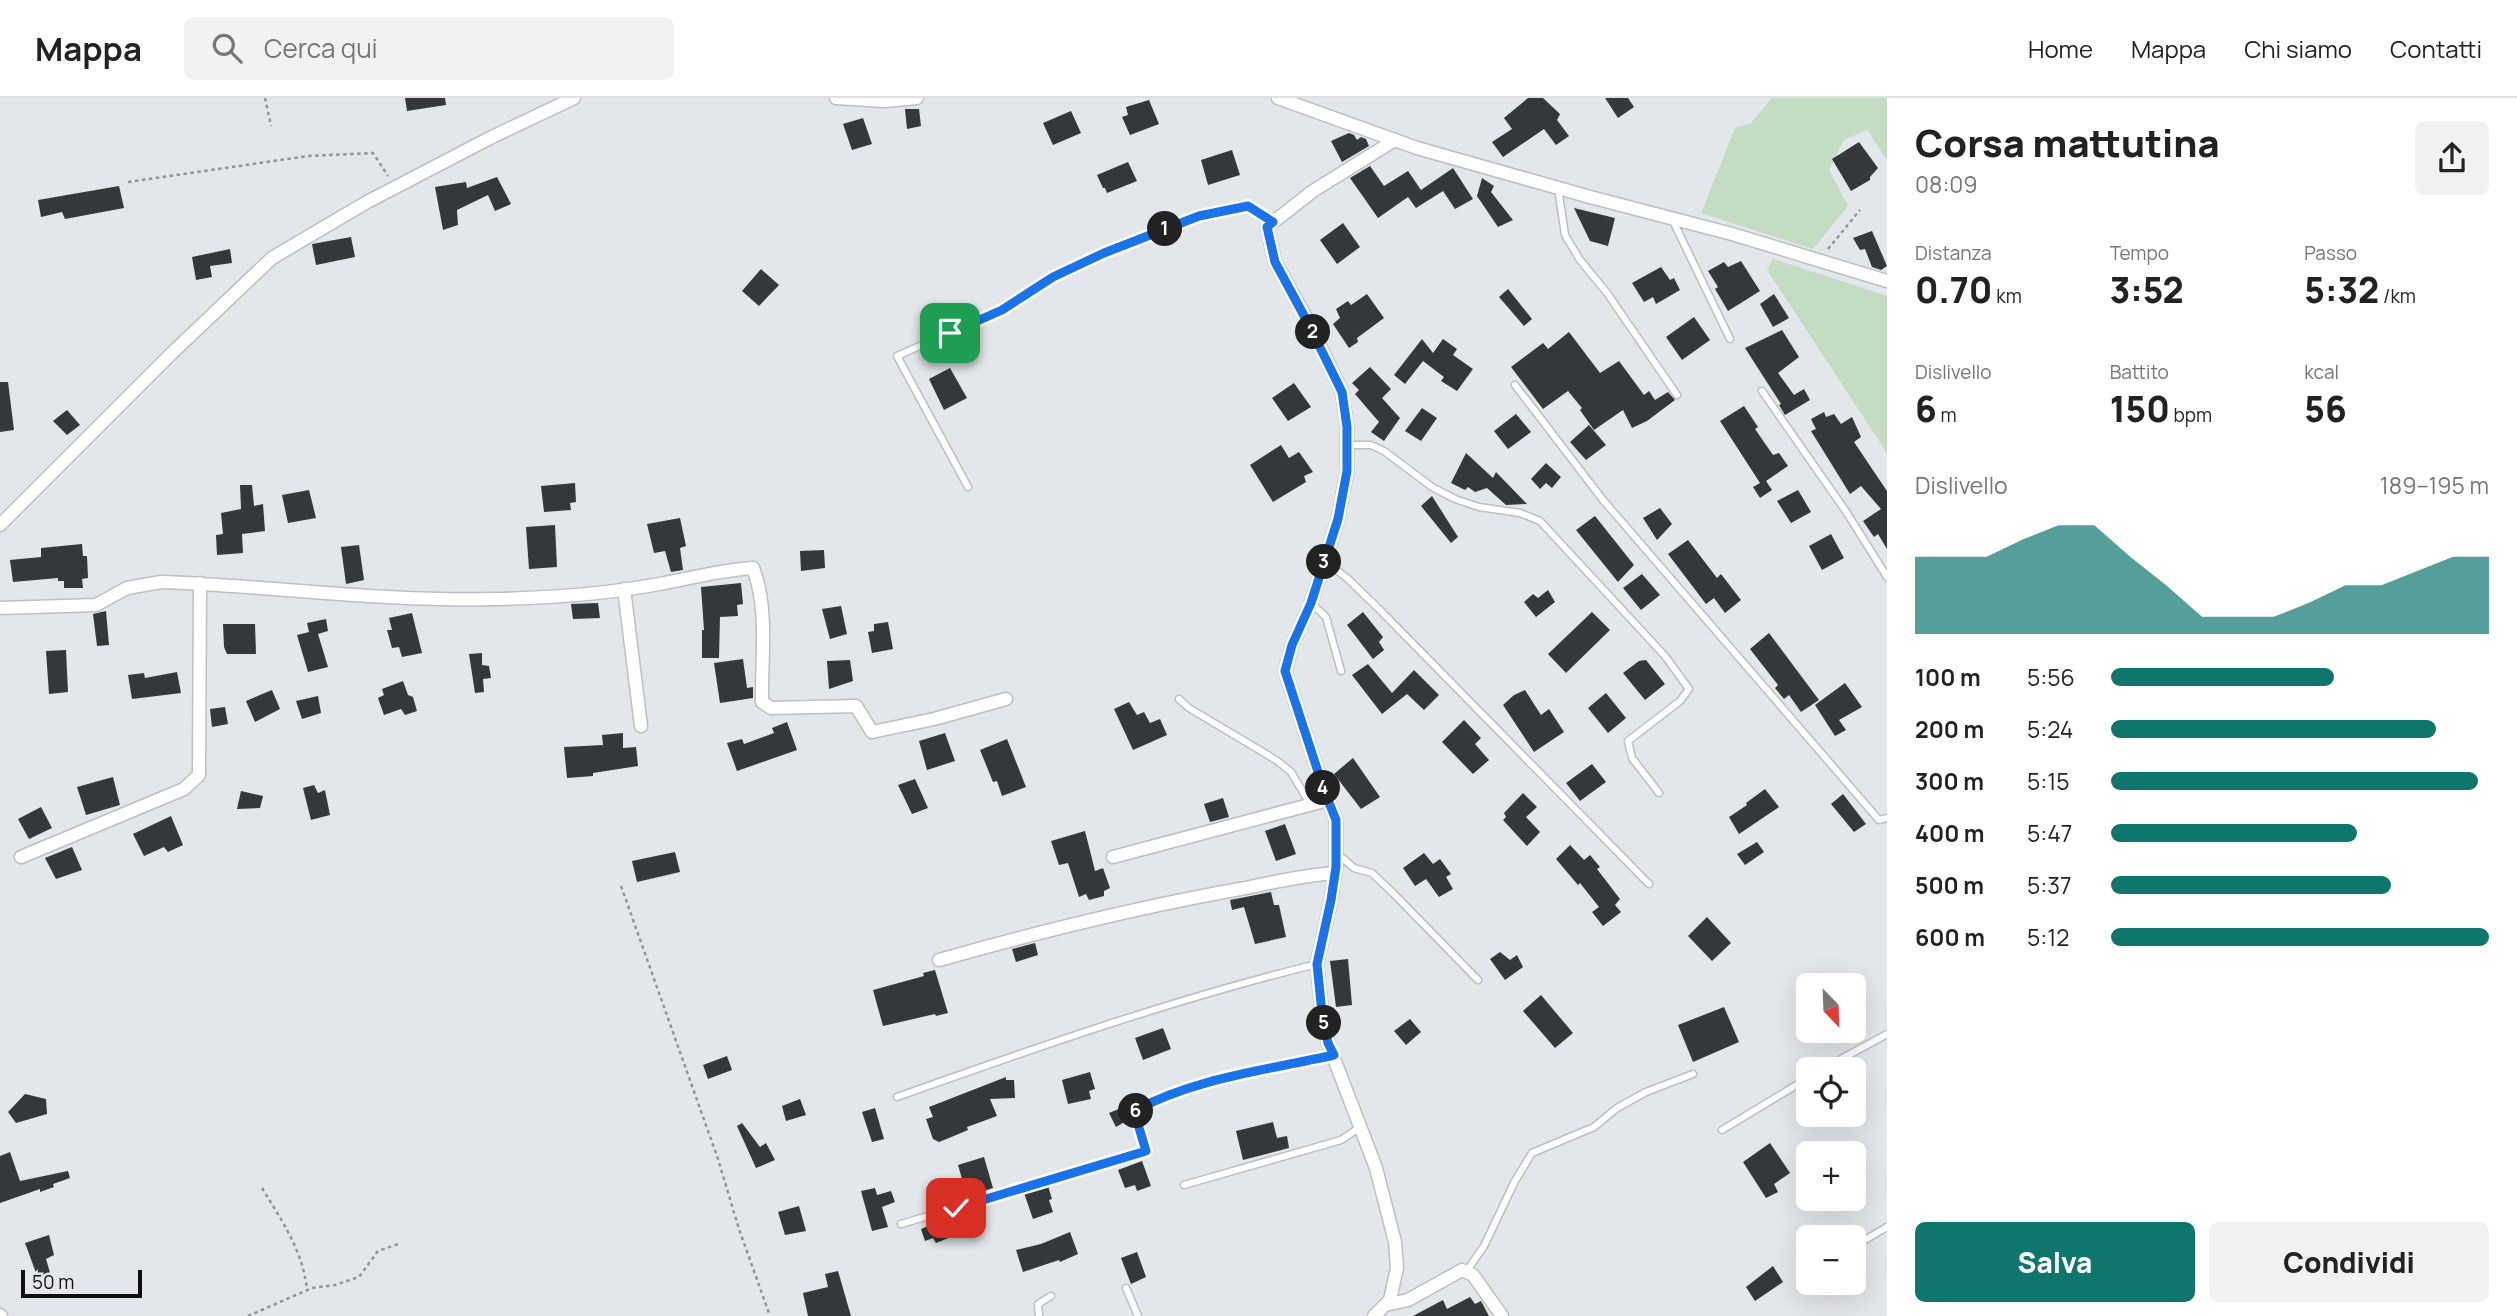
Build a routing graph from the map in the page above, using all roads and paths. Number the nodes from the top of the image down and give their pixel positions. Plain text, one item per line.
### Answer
1 (265, 98) edge
2 (574, 98) edge
3 (836, 98) edge
4 (917, 98) edge
5 (1278, 98) edge
6 (271, 126) dead end
7 (1395, 139) junction
8 (128, 182) dead end
9 (396, 187) junction
10 (1558, 188) junction
11 (1860, 210) dead end
12 (1672, 217) junction
13 (1273, 222) junction
14 (1820, 260) junction
15 (1887, 281) edge
16 (1730, 339) dead end
17 (1516, 385) dead end
18 (1762, 391) dead end
19 (1677, 395) dead end
20 (1347, 445) junction
21 (968, 487) dead end
22 (0, 525) edge
23 (1325, 561) junction
24 (1887, 577) edge
25 (200, 583) junction
26 (624, 589) junction
27 (1311, 603) junction
28 (0, 608) edge
29 (1342, 671) dead end
30 (1006, 699) dead end
31 (1179, 699) dead end
32 (641, 726) dead end
33 (1659, 793) dead end
34 (1328, 800) junction
35 (1311, 806) junction
36 (1887, 818) edge
37 (1336, 853) junction
38 (20, 858) dead end
39 (1113, 858) dead end
40 (1335, 873) junction
41 (1649, 884) dead end
42 (621, 886) dead end
43 (940, 960) dead end
44 (1317, 964) junction
45 (1478, 980) dead end
46 (1887, 1034) edge
47 (1334, 1055) junction
48 (1845, 1057) edge
49 (1693, 1074) dead end
50 (1796, 1085) edge
51 (897, 1097) dead end
52 (1362, 1126) junction
53 (1722, 1130) dead end
54 (1184, 1185) dead end
55 (262, 1188) dead end
56 (901, 1224) dead end
57 (1887, 1227) edge
58 (1866, 1239) edge
59 (401, 1243) dead end
60 (1466, 1272) junction
61 (1126, 1288) dead end
62 (307, 1290) junction
63 (1051, 1296) dead end
64 (1381, 1312) edge
65 (248, 1316) edge
66 (770, 1316) edge
67 (1039, 1316) edge
68 (1138, 1316) edge
69 (1502, 1316) edge

1 - 6 path
2 - 9 street
3 - 4 street
5 - 7 street
7 - 10 street
7 - 13 street
8 - 9 path
9 - 22 street
10 - 12 street
10 - 19 lane
11 - 14 path
12 - 14 street
12 - 16 lane
13 - 20 street
13 - 21 lane
14 - 15 street
17 - 36 lane
18 - 24 lane
20 - 23 street
20 - 33 lane
23 - 27 street
23 - 41 lane
25 - 26 street
25 - 28 street
25 - 38 street
26 - 30 street
26 - 32 street
27 - 29 lane
27 - 34 street
31 - 35 lane
34 - 35 street
34 - 37 street
35 - 39 street
37 - 40 street
37 - 45 lane
40 - 43 street
40 - 44 street
42 - 66 path
44 - 47 street
44 - 51 lane
46 - 48 lane
47 - 52 street
47 - 56 lane
49 - 60 lane
50 - 53 lane
52 - 54 lane
52 - 64 street
55 - 62 path
57 - 58 lane
59 - 62 path
60 - 64 street
60 - 69 street
61 - 68 lane
62 - 65 path
63 - 67 lane

